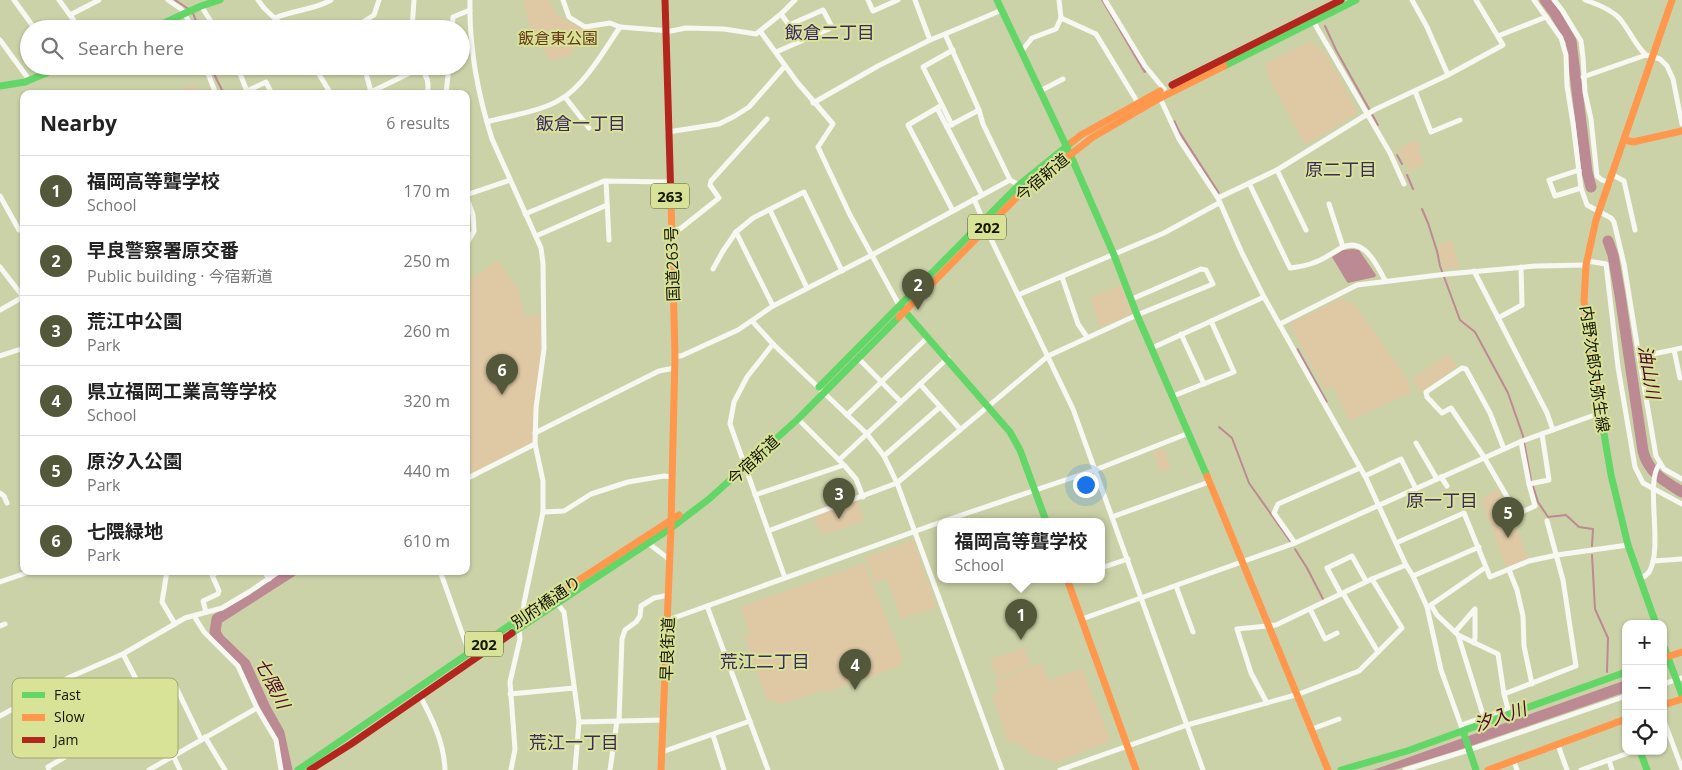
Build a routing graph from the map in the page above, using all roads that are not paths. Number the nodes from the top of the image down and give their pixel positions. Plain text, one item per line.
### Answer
1 (14, 0) edge
2 (59, 0) edge
3 (99, 0) edge
4 (168, 0) edge
5 (220, 0) edge
6 (258, 0) edge
7 (331, 0) edge
8 (379, 0) edge
9 (414, 0) edge
10 (470, 0) edge
11 (563, 0) edge
12 (665, 0) edge
13 (795, 0) edge
14 (868, 0) edge
15 (898, 0) edge
16 (915, 0) edge
17 (997, 0) edge
18 (1059, 0) edge
19 (1106, 0) edge
20 (1356, 0) edge
21 (1412, 0) edge
22 (1476, 0) edge
23 (1534, 0) edge
24 (1554, 0) edge
25 (1585, 0) edge
26 (1672, 0) edge
27 (1341, 1) edge
28 (198, 5) edge
29 (470, 10) junction
30 (1002, 10) junction
31 (186, 13) junction
32 (781, 14) junction
33 (70, 15) junction
34 (1546, 16) junction
35 (275, 18) joint
36 (1062, 18) junction
37 (28, 20) edge
38 (74, 20) edge
39 (171, 20) edge
40 (190, 20) edge
41 (209, 20) edge
42 (365, 20) edge
43 (413, 20) edge
44 (453, 20) edge
45 (1313, 21) junction
46 (620, 27) junction
47 (665, 31) junction
48 (760, 31) junction
49 (945, 34) junction
50 (1498, 36) junction
51 (0, 40) edge
52 (930, 40) junction
53 (953, 50) junction
54 (776, 52) junction
55 (1021, 52) junction
56 (1649, 56) junction
57 (785, 66) junction
58 (20, 67) edge
59 (26, 75) edge
60 (43, 75) edge
61 (209, 75) edge
62 (240, 75) edge
63 (319, 75) edge
64 (366, 75) edge
65 (405, 75) edge
66 (426, 75) edge
67 (448, 75) edge
68 (1448, 75) junction
69 (1583, 77) junction
70 (1063, 79) dead end
71 (30, 81) junction
72 (0, 86) edge
73 (1164, 89) junction
74 (214, 90) edge
75 (246, 90) edge
76 (251, 90) edge
77 (270, 90) edge
78 (329, 90) edge
79 (369, 90) edge
80 (376, 90) edge
81 (428, 90) edge
82 (446, 90) edge
83 (1040, 91) junction
84 (1415, 91) junction
85 (1682, 92) edge
86 (1676, 94) junction
87 (565, 97) junction
88 (1160, 98) junction
89 (813, 103) junction
90 (1138, 103) junction
91 (939, 107) junction
92 (979, 110) junction
93 (1367, 115) junction
94 (766, 119) dead end
95 (1460, 120) dead end
96 (487, 122) junction
97 (1682, 124) edge
98 (950, 126) junction
99 (589, 128) dead end
100 (1682, 131) edge
101 (668, 132) junction
102 (1624, 140) junction
103 (1066, 146) junction
104 (1070, 154) junction
105 (1277, 170) junction
106 (1579, 170) junction
107 (1613, 175) junction
108 (510, 180) junction
109 (1010, 180) junction
110 (606, 181) junction
111 (669, 182) junction
112 (1249, 183) junction
113 (1610, 183) junction
114 (1404, 184) dead end
115 (1019, 185) junction
116 (1581, 188) junction
117 (470, 194) edge
118 (982, 195) junction
119 (0, 196) edge
120 (974, 199) junction
121 (1218, 200) junction
122 (1328, 204) dead end
123 (607, 205) junction
124 (470, 206) edge
125 (770, 210) junction
126 (952, 211) junction
127 (1602, 211) junction
128 (525, 214) junction
129 (983, 220) junction
130 (19, 230) dead end
131 (671, 230) junction
132 (984, 230) junction
133 (1306, 230) dead end
134 (1635, 230) dead end
135 (736, 232) junction
136 (536, 236) junction
137 (470, 238) edge
138 (609, 240) dead end
139 (1343, 246) junction
140 (872, 255) junction
141 (1114, 255) junction
142 (1586, 263) junction
143 (0, 267) edge
144 (1521, 267) junction
145 (713, 269) dead end
146 (842, 271) junction
147 (1474, 271) junction
148 (1062, 277) junction
149 (1385, 280) junction
150 (807, 288) junction
151 (20, 294) edge
152 (1018, 295) junction
153 (1264, 297) junction
154 (1132, 299) junction
155 (20, 300) edge
156 (899, 305) junction
157 (773, 306) junction
158 (0, 310) edge
159 (905, 312) junction
160 (1137, 315) junction
161 (1498, 318) junction
162 (752, 320) junction
163 (1211, 321) junction
164 (1280, 324) junction
165 (1181, 334) junction
166 (928, 337) junction
167 (1088, 337) junction
168 (773, 344) junction
169 (1152, 348) junction
170 (1682, 348) edge
171 (20, 349) edge
172 (1674, 350) junction
173 (0, 356) edge
174 (675, 356) junction
175 (1048, 356) junction
176 (1639, 357) junction
177 (858, 358) junction
178 (948, 358) junction
179 (675, 368) junction
180 (1680, 378) dead end
181 (881, 382) junction
182 (920, 384) junction
183 (1204, 384) junction
184 (822, 389) junction
185 (1173, 396) junction
186 (901, 402) junction
187 (988, 405) junction
188 (940, 407) junction
189 (1600, 413) junction
190 (847, 415) junction
191 (798, 419) junction
192 (960, 429) junction
193 (1553, 430) junction
194 (535, 433) junction
195 (1189, 433) junction
196 (867, 434) junction
197 (1542, 434) junction
198 (1523, 441) junction
199 (1416, 443) dead end
200 (535, 444) junction
201 (1504, 449) junction
202 (884, 456) junction
203 (1484, 458) junction
204 (839, 460) junction
205 (745, 465) junction
206 (844, 465) junction
207 (1659, 466) junction
208 (1360, 468) junction
209 (1095, 470) junction
210 (1365, 476) junction
211 (470, 477) edge
212 (673, 477) junction
213 (1439, 478) junction
214 (1682, 479) edge
215 (1210, 482) junction
216 (897, 483) junction
217 (1531, 484) junction
218 (1447, 486) dead end
219 (1654, 486) junction
220 (1034, 489) junction
221 (1416, 489) junction
222 (0, 493) edge
223 (755, 495) junction
224 (863, 497) junction
225 (7, 503) dead end
226 (1682, 504) edge
227 (1380, 506) junction
228 (543, 512) junction
229 (1112, 517) junction
230 (953, 518) edge
231 (1045, 518) edge
232 (1547, 521) dead end
233 (671, 524) junction
234 (937, 524) edge
235 (768, 531) junction
236 (915, 531) junction
237 (648, 543) junction
238 (1295, 543) junction
239 (1396, 543) junction
240 (1628, 545) junction
241 (1479, 547) junction
242 (1557, 555) junction
243 (1128, 559) junction
244 (1682, 559) edge
245 (670, 560) junction
246 (1653, 561) junction
247 (1243, 563) junction
248 (1406, 565) junction
249 (1105, 567) edge
250 (1486, 567) junction
251 (1509, 570) junction
252 (20, 575) edge
253 (167, 575) edge
254 (212, 575) edge
255 (266, 575) edge
256 (274, 575) edge
257 (441, 575) edge
258 (1413, 576) junction
259 (784, 578) junction
260 (1372, 578) junction
261 (269, 579) junction
262 (1640, 579) junction
263 (1366, 581) junction
264 (0, 582) edge
265 (1069, 583) edge
266 (1176, 586) junction
267 (1341, 594) junction
268 (669, 595) junction
269 (1142, 598) junction
270 (555, 600) junction
271 (707, 606) junction
272 (1429, 606) junction
273 (1310, 609) junction
274 (206, 612) junction
275 (194, 616) junction
276 (526, 619) junction
277 (1082, 619) junction
278 (668, 620) junction
279 (1655, 620) edge
280 (174, 624) junction
281 (517, 626) junction
282 (1270, 626) junction
283 (1193, 632) dead end
284 (1336, 633) dead end
285 (1457, 634) junction
286 (1474, 643) junction
287 (1378, 652) junction
288 (1682, 652) edge
289 (123, 654) junction
290 (471, 656) junction
291 (1667, 658) edge
292 (1667, 660) edge
293 (1622, 673) edge
294 (68, 678) edge
295 (136, 678) edge
296 (1679, 679) edge
297 (1667, 683) edge
298 (1532, 684) junction
299 (574, 688) junction
300 (178, 691) edge
301 (510, 694) junction
302 (1299, 694) junction
303 (1504, 694) junction
304 (420, 696) junction
305 (1622, 697) edge
306 (1682, 697) edge
307 (1267, 703) junction
308 (1667, 703) edge
309 (257, 708) junction
310 (12, 709) edge
311 (0, 716) edge
312 (1484, 718) junction
313 (1339, 719) dead end
314 (664, 720) junction
315 (618, 721) junction
316 (750, 721) junction
317 (1622, 721) edge
318 (579, 722) junction
319 (1187, 725) junction
320 (1462, 728) junction
321 (1667, 728) edge
322 (1312, 729) junction
323 (713, 735) junction
324 (203, 738) junction
325 (1671, 739) junction
326 (1667, 740) edge
327 (1558, 745) junction
328 (1127, 746) junction
329 (1469, 750) junction
330 (662, 752) junction
331 (178, 753) edge
332 (1623, 755) edge
333 (1641, 755) edge
334 (63, 758) edge
335 (170, 758) edge
336 (174, 758) edge
337 (1609, 760) junction
338 (1514, 761) junction
339 (1682, 769) edge
340 (50, 770) edge
341 (149, 770) edge
342 (180, 770) edge
343 (225, 770) edge
344 (281, 770) edge
345 (298, 770) edge
346 (310, 770) edge
347 (445, 770) edge
348 (511, 770) edge
349 (575, 770) edge
350 (610, 770) edge
351 (661, 770) edge
352 (724, 770) edge
353 (768, 770) edge
354 (1002, 770) edge
355 (1060, 770) edge
356 (1136, 770) edge
357 (1203, 770) edge
358 (1328, 770) edge
359 (1341, 770) edge
360 (1405, 770) edge
361 (1476, 770) edge
362 (1488, 770) edge
363 (1517, 770) edge
364 (1567, 770) edge
365 (1581, 770) edge
366 (1612, 770) edge
367 (1647, 770) edge

1 - 37 street
2 - 33 street
3 - 33 street
4 - 31 street
5 - 28 main road
6 - 35 street
7 - 35 street
8 - 42 street
9 - 43 street
10 - 29 street
11 - 46 street
12 - 47 main road, 国道263号 / 263
13 - 32 street
14 - 15 street
16 - 52 street
17 - 30 main road
18 - 36 street
19 - 73 street
20 - 27 main road, 今宿新道 / 202
21 - 68 street
22 - 50 street
23 - 34 street
24 - 69 street
25 - 56 street
26 - 56 main road, 内野次郎丸弥生線
27 - 45 main road, 今宿新道 / 202
27 - 73 main road, 今宿新道 / 202
28 - 31 main road
28 - 41 street
29 - 44 street
29 - 96 street
30 - 49 street
30 - 55 main road
31 - 39 main road
31 - 40 street
32 - 48 street
32 - 54 street
33 - 38 street
34 - 50 street
34 - 106 street
36 - 55 street
36 - 90 street
45 - 88 main road, 今宿新道 / 202
45 - 93 street
46 - 47 street
46 - 87 street
47 - 48 street
47 - 101 main road, 国道263号 / 263
48 - 54 street
49 - 52 street
49 - 53 street
50 - 68 street
51 - 58 street
52 - 89 street
53 - 91 street
53 - 92 street
54 - 57 street
55 - 83 main road
56 - 69 street
56 - 86 street
56 - 102 main road, 内野次郎丸弥生線
57 - 89 street
57 - 101 street
59 - 71 street
60 - 71 main road
61 - 74 street
62 - 75 street
63 - 78 street
64 - 79 street
65 - 80 street
66 - 81 street
67 - 82 street
68 - 84 street
69 - 113 street
70 - 83 street
71 - 72 main road
73 - 90 main road, 今宿新道 / 202
76 - 77 street
83 - 103 main road
84 - 93 street
84 - 95 street
85 - 86 street
86 - 97 street
87 - 96 street
87 - 99 street
88 - 104 main road, 今宿新道 / 202
88 - 121 street
89 - 140 street
90 - 103 main road, 今宿新道 / 202
91 - 98 street
91 - 126 street
92 - 98 street
92 - 109 street
93 - 105 street
93 - 114 street
94 - 131 street
96 - 108 street
98 - 118 street
100 - 102 main road
101 - 111 main road, 国道263号 / 263
102 - 107 main road, 内野次郎丸弥生線
103 - 104 main road
103 - 115 main road, 今宿新道 / 202
104 - 132 main road, 今宿新道 / 202
104 - 141 main road
105 - 112 street
105 - 133 street
106 - 116 street
106 - 116 street
107 - 113 main road, 内野次郎丸弥生線
107 - 134 street
108 - 117 street
108 - 128 street
109 - 115 street
109 - 118 street
110 - 111 street
110 - 123 street
110 - 128 street
111 - 131 main road, 国道263号 / 263
112 - 121 street
112 - 139 street
113 - 127 main road, 内野次郎丸弥生線
115 - 129 main road, 今宿新道 / 202
116 - 127 street
118 - 120 street
119 - 130 street
120 - 126 street
120 - 129 street
121 - 141 street
121 - 153 street
122 - 139 street
123 - 136 street
123 - 138 street
124 - 137 street
125 - 135 street
125 - 146 street
125 - 150 street
126 - 140 street
127 - 142 main road, 内野次郎丸弥生線
127 - 176 street
128 - 136 street
129 - 156 main road, 今宿新道 / 202
131 - 174 main road, 国道263号 / 263
132 - 152 street
132 - 159 main road, 今宿新道 / 202
135 - 145 street
135 - 157 street
136 - 194 street
139 - 149 street
140 - 146 street
140 - 156 street
141 - 148 street
141 - 154 main road
142 - 144 street
142 - 189 main road, 内野次郎丸弥生線
142 - 219 street
143 - 151 street
144 - 147 street
144 - 161 street
146 - 150 street
147 - 149 street
147 - 161 street
148 - 152 street
148 - 167 street
149 - 164 street
150 - 157 street
152 - 175 street
153 - 163 street
153 - 164 street
154 - 160 main road
154 - 160 street
155 - 158 street
156 - 159 main road
156 - 184 main road, 今宿新道 / 202
157 - 162 street
159 - 166 main road
159 - 177 main road, 今宿新道 / 202
160 - 167 street
160 - 169 main road
161 - 193 street
162 - 168 street
162 - 174 street
163 - 165 street
163 - 183 street
164 - 208 street
165 - 169 street
165 - 183 street
166 - 178 main road
166 - 181 street
167 - 175 street
168 - 184 street
168 - 205 street
169 - 185 main road
170 - 172 street
171 - 173 street
172 - 176 street
172 - 180 street
174 - 179 main road, 国道263号 / 263
175 - 187 street
175 - 209 street
176 - 207 street
177 - 181 street
177 - 184 main road, 今宿新道 / 202
178 - 182 street
178 - 187 main road
179 - 194 street
179 - 212 main road, 国道263号 / 263
181 - 186 street
181 - 190 street
182 - 186 street
182 - 188 street
183 - 185 street
184 - 190 street
184 - 191 main road, 今宿新道 / 202
184 - 205 main road, 今宿新道 / 202
185 - 195 main road
186 - 196 street
187 - 192 street
187 - 220 main road
188 - 192 street
188 - 202 street
189 - 193 street
189 - 240 main road, 内野次郎丸弥生線
190 - 196 street
191 - 204 street
191 - 205 main road, 今宿新道 / 202
192 - 216 street
193 - 197 street
194 - 200 street
195 - 209 street
195 - 215 main road
196 - 202 street
196 - 204 street
197 - 198 street
197 - 217 street
198 - 201 street
198 - 217 street
199 - 213 street
200 - 211 street
200 - 228 street
201 - 203 street
201 - 203 street
202 - 216 street
203 - 213 street
203 - 217 street
204 - 206 street
205 - 223 street
205 - 233 main road, 今宿新道 / 202
206 - 223 street
206 - 224 street
207 - 214 street
207 - 219 street
208 - 210 street
208 - 238 street
209 - 220 street
209 - 229 street
210 - 221 street
210 - 227 street
212 - 228 street
212 - 233 main road, 国道263号 / 263
213 - 218 street
213 - 221 street
215 - 229 street
215 - 247 main road
216 - 224 street
216 - 236 street
219 - 226 street
219 - 246 street
220 - 230 street
220 - 231 main road
221 - 227 street
222 - 225 street
223 - 235 street
224 - 235 street
227 - 238 street
227 - 239 street
228 - 276 street
229 - 243 street
232 - 242 street
233 - 237 main road, 別府橋通り / 202
233 - 245 main road, 早良街道
233 - 270 main road, 別府橋通り / 202
234 - 236 street
235 - 259 street
236 - 259 street
236 - 354 street
237 - 245 street
237 - 270 main road, 別府橋通り / 202
238 - 247 street
239 - 241 street
239 - 248 street
240 - 242 street
240 - 262 main road, 内野次郎丸弥生線
241 - 250 street
241 - 258 street
242 - 251 street
242 - 298 street
243 - 249 street
243 - 269 street
244 - 246 street
245 - 268 main road, 早良街道
246 - 262 street
247 - 266 street
247 - 282 main road
248 - 258 street
248 - 260 street
250 - 251 street
250 - 272 street
251 - 298 street
252 - 264 street
253 - 280 street
254 - 274 street
255 - 261 street
256 - 261 street
257 - 290 street
258 - 272 street
259 - 271 street
260 - 263 street
260 - 287 street
261 - 274 street
262 - 279 main road, 内野次郎丸弥生線
263 - 267 street
263 - 267 street
265 - 277 main road
266 - 269 street
266 - 283 street
267 - 273 street
267 - 287 street
268 - 278 main road, 早良街道
268 - 315 street
269 - 277 street
269 - 319 street
270 - 276 main road, 別府橋通り / 202
270 - 299 street
271 - 278 street
271 - 316 street
272 - 285 street
272 - 320 street
273 - 282 street
273 - 284 street
274 - 275 street
275 - 280 street
275 - 309 street
276 - 281 main road, 別府橋通り / 202
277 - 328 main road
278 - 314 main road, 早良街道
280 - 289 street
281 - 290 main road, 別府橋通り / 202
281 - 301 street
282 - 302 main road
282 - 307 street
285 - 286 street
285 - 286 street
285 - 312 street
286 - 303 street
287 - 302 street
288 - 291 main road
289 - 294 street
289 - 295 street
290 - 304 main road, 別府橋通り / 202
290 - 345 main road, 別府橋通り / 202
292 - 296 main road
293 - 320 main road
296 - 297 street
296 - 306 main road
298 - 303 street
299 - 301 street
299 - 318 street
300 - 324 street
301 - 348 street
302 - 307 street
302 - 322 main road
303 - 312 street
304 - 346 main road, 別府橋通り / 202
304 - 347 street
305 - 329 street
306 - 308 main road
307 - 319 street
309 - 324 street
309 - 344 street
310 - 311 street
312 - 320 street
313 - 322 street
314 - 315 street
314 - 330 main road, 早良街道
315 - 318 street
315 - 350 street
316 - 323 street
316 - 353 street
317 - 327 main road
318 - 349 street
319 - 328 street
319 - 357 street
320 - 329 main road
320 - 359 main road
321 - 325 street
322 - 358 main road
323 - 330 street
323 - 352 street
324 - 331 street
324 - 343 street
325 - 326 street
325 - 339 street
327 - 338 main road
327 - 364 street
328 - 355 street
328 - 356 main road
329 - 360 street
329 - 361 main road
330 - 351 main road, 早良街道
332 - 337 street
333 - 367 main road
334 - 340 street
335 - 341 street
336 - 342 street
337 - 365 street
337 - 366 street
338 - 362 main road
338 - 363 street

